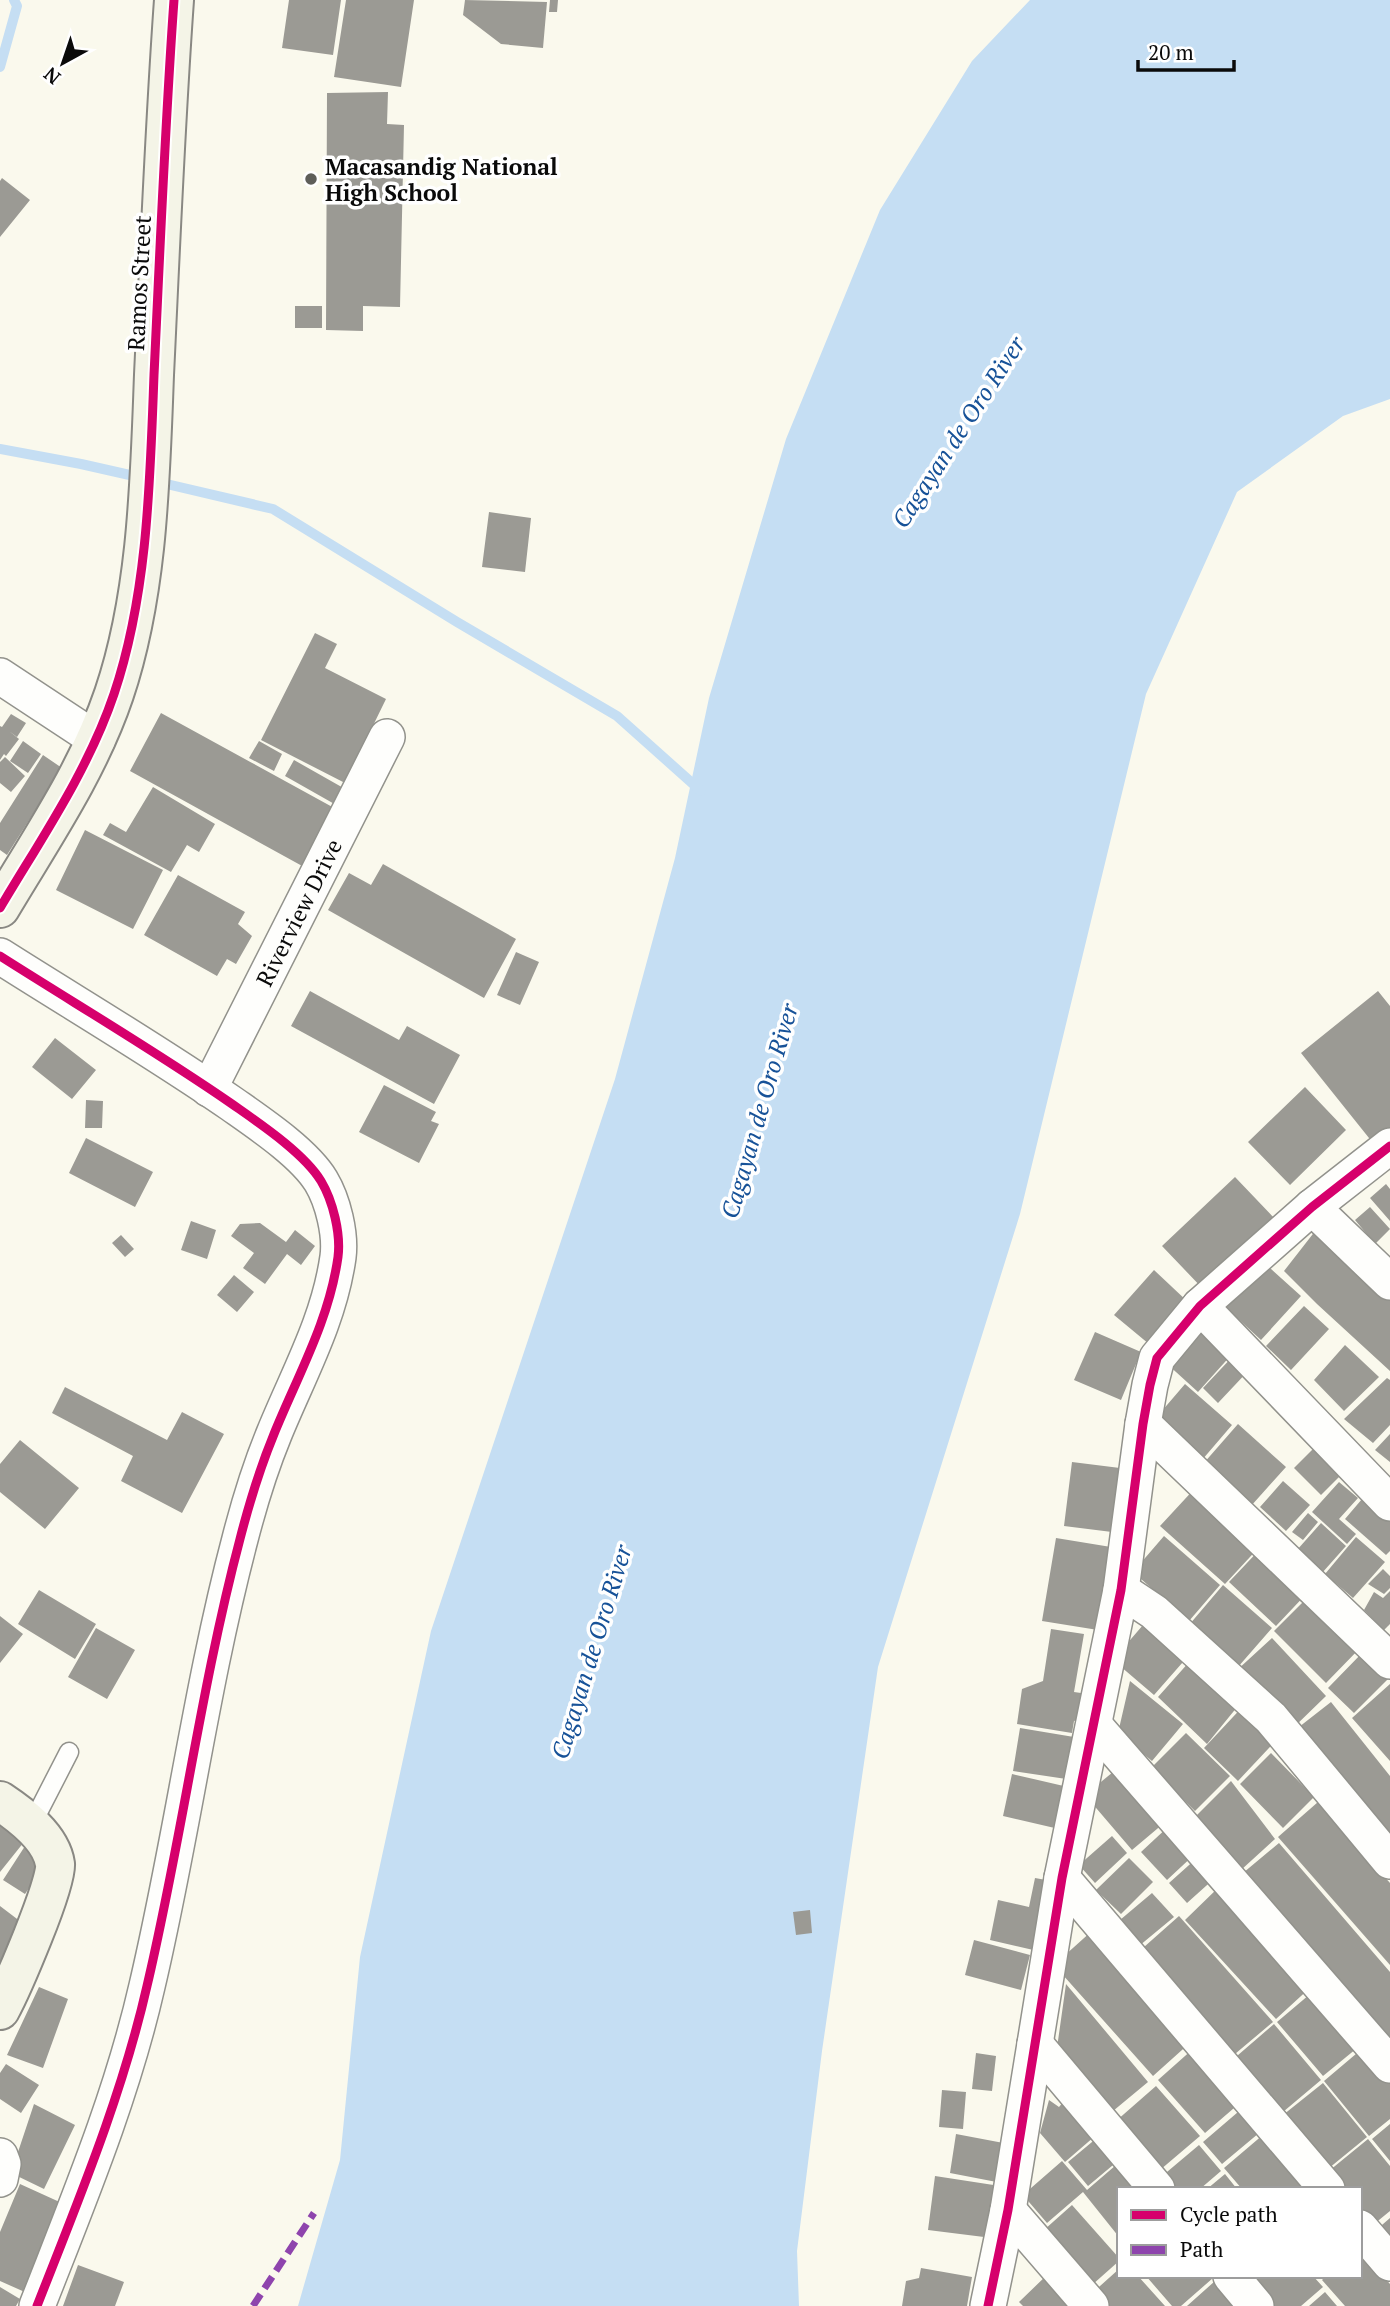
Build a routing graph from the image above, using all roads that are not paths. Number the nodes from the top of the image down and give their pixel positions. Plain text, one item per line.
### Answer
1 (174, 0) edge
2 (0, 677) edge
3 (387, 737) dead end
4 (97, 740) junction
5 (0, 908) edge
6 (0, 956) edge
7 (209, 1088) junction
8 (1390, 1146) edge
9 (1312, 1207) junction
10 (1390, 1282) edge
11 (1200, 1306) junction
12 (1143, 1424) junction
13 (1390, 1503) edge
14 (1121, 1590) junction
15 (1390, 1661) edge
16 (1094, 1725) junction
17 (69, 1752) dead end
18 (0, 1801) edge
19 (31, 1826) junction
20 (1390, 1861) edge
21 (1062, 1878) junction
22 (0, 2010) edge
23 (1035, 2044) junction
24 (1390, 2065) edge
25 (0, 2157) edge
26 (0, 2179) edge
27 (1155, 2187) edge
28 (1325, 2187) edge
29 (1008, 2210) junction
30 (1362, 2230) edge
31 (1390, 2263) edge
32 (1233, 2278) edge
33 (37, 2306) edge
34 (988, 2306) edge
35 (1091, 2306) edge
36 (1256, 2306) edge

1 - 4 street, Ramos Street
2 - 4 street
3 - 7 street, Riverview Drive
4 - 5 street, Ramos Street
6 - 7 street
7 - 33 street
8 - 9 street
9 - 10 street
9 - 11 street
11 - 12 street
11 - 13 street
12 - 14 street
12 - 15 street
14 - 16 street
14 - 20 street
16 - 21 street
16 - 24 street
17 - 19 lane
18 - 19 street
19 - 22 street
21 - 23 street
21 - 28 street
23 - 27 street
23 - 29 street
25 - 26 street
29 - 34 street
29 - 35 street
30 - 31 street
32 - 36 street

